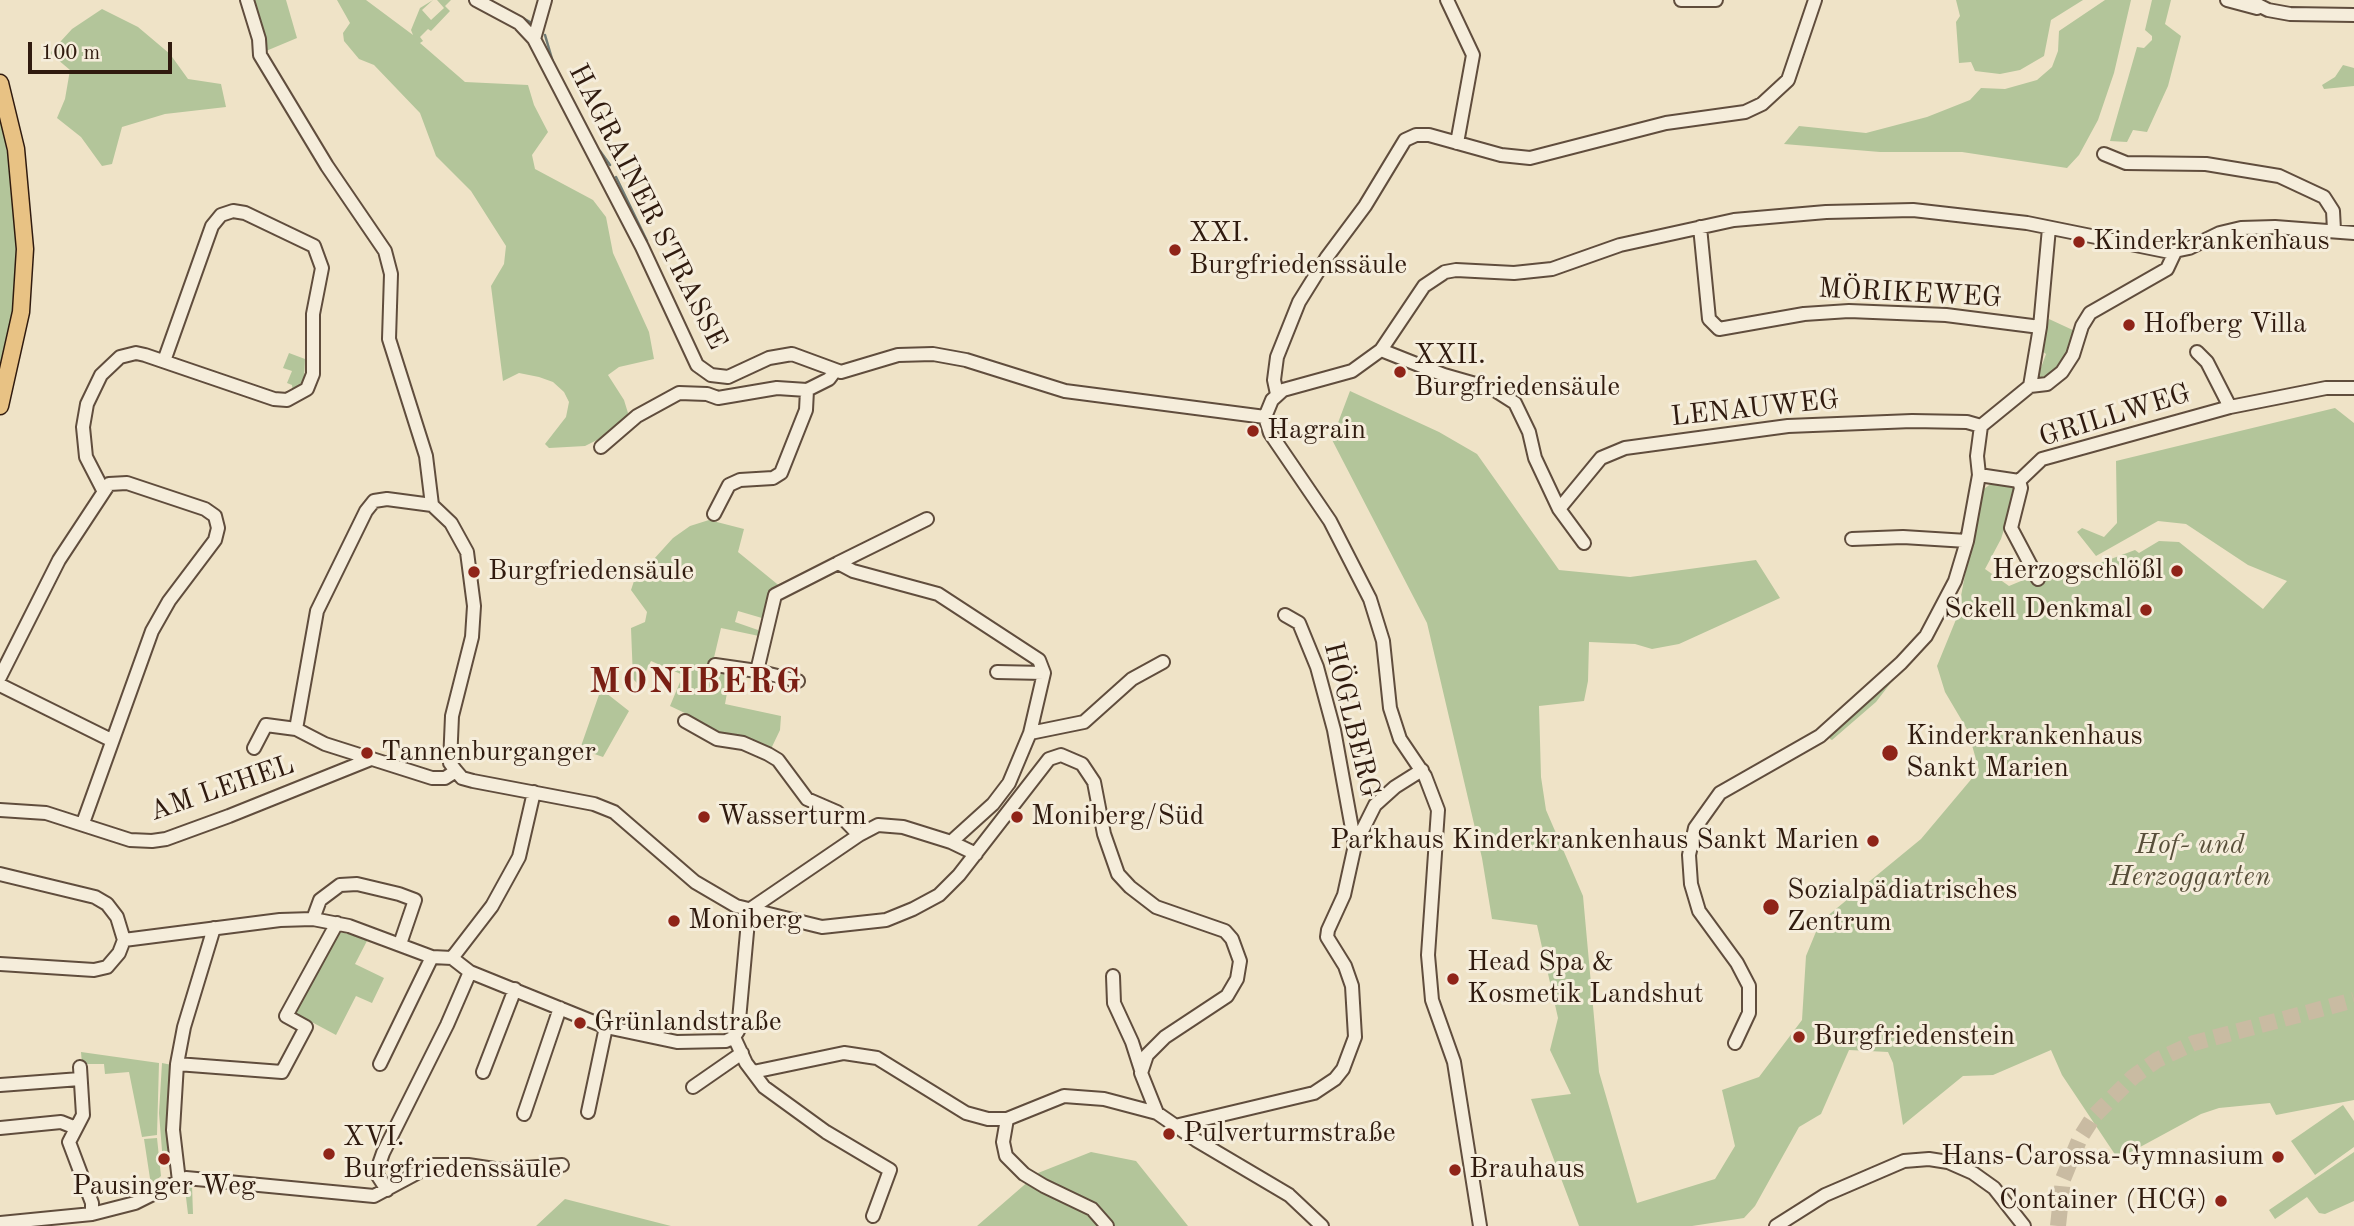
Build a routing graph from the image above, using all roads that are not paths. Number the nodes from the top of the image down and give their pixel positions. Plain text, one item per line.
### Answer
1 (247, 0) edge
2 (476, 0) edge
3 (545, 0) edge
4 (1447, 0) edge
5 (1681, 0) edge
6 (1716, 0) edge
7 (1815, 0) edge
8 (2227, 0) edge
9 (2248, 0) edge
10 (2268, 10) junction
11 (2354, 16) edge
12 (534, 39) junction
13 (0, 83) edge
14 (1457, 144) junction
15 (2104, 154) dead end
16 (1700, 227) junction
17 (2049, 228) junction
18 (2334, 230) junction
19 (2354, 233) edge
20 (2175, 252) junction
21 (2040, 327) junction
22 (1381, 350) junction
23 (2197, 352) dead end
24 (164, 361) junction
25 (835, 371) junction
26 (2030, 386) junction
27 (2354, 388) edge
28 (807, 390) junction
29 (1277, 394) junction
30 (0, 405) edge
31 (2230, 408) junction
32 (1265, 417) junction
33 (1981, 426) junction
34 (601, 447) dead end
35 (1979, 475) junction
36 (2019, 481) junction
37 (103, 490) junction
38 (432, 505) junction
39 (1559, 509) junction
40 (714, 514) dead end
41 (927, 519) dead end
42 (1852, 539) dead end
43 (1967, 541) junction
44 (1584, 543) dead end
45 (838, 563) junction
46 (2038, 579) dead end
47 (1285, 615) dead end
48 (1163, 662) dead end
49 (715, 665) dead end
50 (757, 671) junction
51 (997, 672) dead end
52 (1044, 674) junction
53 (0, 677) edge
54 (798, 681) dead end
55 (0, 685) edge
56 (685, 721) dead end
57 (296, 729) junction
58 (1030, 733) junction
59 (111, 740) junction
60 (254, 748) dead end
61 (371, 759) junction
62 (1422, 770) junction
63 (456, 771) junction
64 (534, 792) junction
65 (0, 810) edge
66 (83, 824) junction
67 (859, 835) junction
68 (951, 842) junction
69 (1355, 845) junction
70 (976, 854) junction
71 (0, 874) edge
72 (749, 910) junction
73 (313, 919) junction
74 (337, 923) junction
75 (214, 928) junction
76 (124, 940) junction
77 (400, 944) junction
78 (432, 957) junction
79 (452, 958) junction
80 (0, 964) edge
81 (470, 972) junction
82 (1113, 976) dead end
83 (515, 989) junction
84 (560, 1008) junction
85 (606, 1027) junction
86 (734, 1037) junction
87 (1735, 1043) dead end
88 (742, 1053) junction
89 (177, 1064) junction
90 (380, 1064) dead end
91 (483, 1072) dead end
92 (753, 1072) junction
93 (1141, 1073) junction
94 (0, 1085) edge
95 (693, 1087) dead end
96 (589, 1112) dead end
97 (1157, 1113) junction
98 (524, 1114) dead end
99 (1007, 1119) junction
100 (1175, 1126) junction
101 (0, 1128) edge
102 (76, 1128) junction
103 (562, 1165) dead end
104 (178, 1181) junction
105 (387, 1190) junction
106 (92, 1214) junction
107 (873, 1216) dead end
108 (0, 1223) edge
109 (1107, 1226) edge
110 (1322, 1226) edge
111 (1480, 1226) edge
112 (1776, 1226) edge
113 (2024, 1226) edge

1 - 38 street
2 - 12 street, HAGRAINER STRASSE
3 - 12 street
4 - 14 street
5 - 6 street
7 - 14 street
8 - 10 street
9 - 10 street
10 - 11 street
12 - 25 street, HAGRAINER STRASSE
13 - 30 main road
14 - 29 street
15 - 18 street
16 - 17 street
16 - 21 street, MÖRIKEWEG
16 - 22 street
17 - 20 street
17 - 21 street
18 - 19 street
18 - 20 street
20 - 26 street
21 - 26 street
22 - 29 street
22 - 39 street
23 - 31 street, GRILLWEG
24 - 24 street
24 - 37 street
25 - 28 street
25 - 32 street
26 - 33 street
27 - 31 street, GRILLWEG
28 - 34 street, HAGRAINER STRASSE
28 - 40 street
29 - 32 street
31 - 36 street, GRILLWEG
32 - 62 street
33 - 35 street
33 - 39 street, LENAUWEG
35 - 36 street, GRILLWEG
35 - 43 street
36 - 46 street, GRILLWEG
37 - 53 street
37 - 59 street
38 - 57 street
38 - 63 street
39 - 44 street
41 - 45 street
42 - 43 street
43 - 87 street
45 - 50 street
45 - 52 street
47 - 69 street, HÖGLBERG
48 - 58 street
49 - 50 street
50 - 54 street
51 - 52 street
52 - 58 street
55 - 59 street
56 - 67 street
57 - 60 street
57 - 61 street
58 - 68 street
59 - 66 street
61 - 63 street
61 - 66 street, AM LEHEL
62 - 69 street, HÖGLBERG
62 - 111 street
63 - 64 street
64 - 72 street
64 - 79 street
65 - 66 street, AM LEHEL
67 - 68 street
67 - 72 street
68 - 70 street
69 - 100 street, HÖGLBERG
70 - 72 street
70 - 93 street
71 - 76 street
72 - 86 street
73 - 74 street
73 - 75 street
73 - 77 street
74 - 77 street
74 - 89 street
75 - 76 street
75 - 89 street
76 - 80 street
77 - 78 street
78 - 79 street
78 - 90 street
79 - 81 street
81 - 83 street
81 - 105 street
82 - 93 street
83 - 84 street
83 - 91 street
84 - 85 street
84 - 98 street
85 - 86 street
85 - 96 street
86 - 88 street
88 - 92 street
88 - 95 street
89 - 104 street
92 - 99 street
92 - 107 street
93 - 97 street
94 - 102 street
97 - 99 street
97 - 100 street
99 - 109 street
100 - 110 street
101 - 102 street
102 - 106 street
103 - 105 street
104 - 105 street
104 - 106 street
106 - 108 street
112 - 113 street

